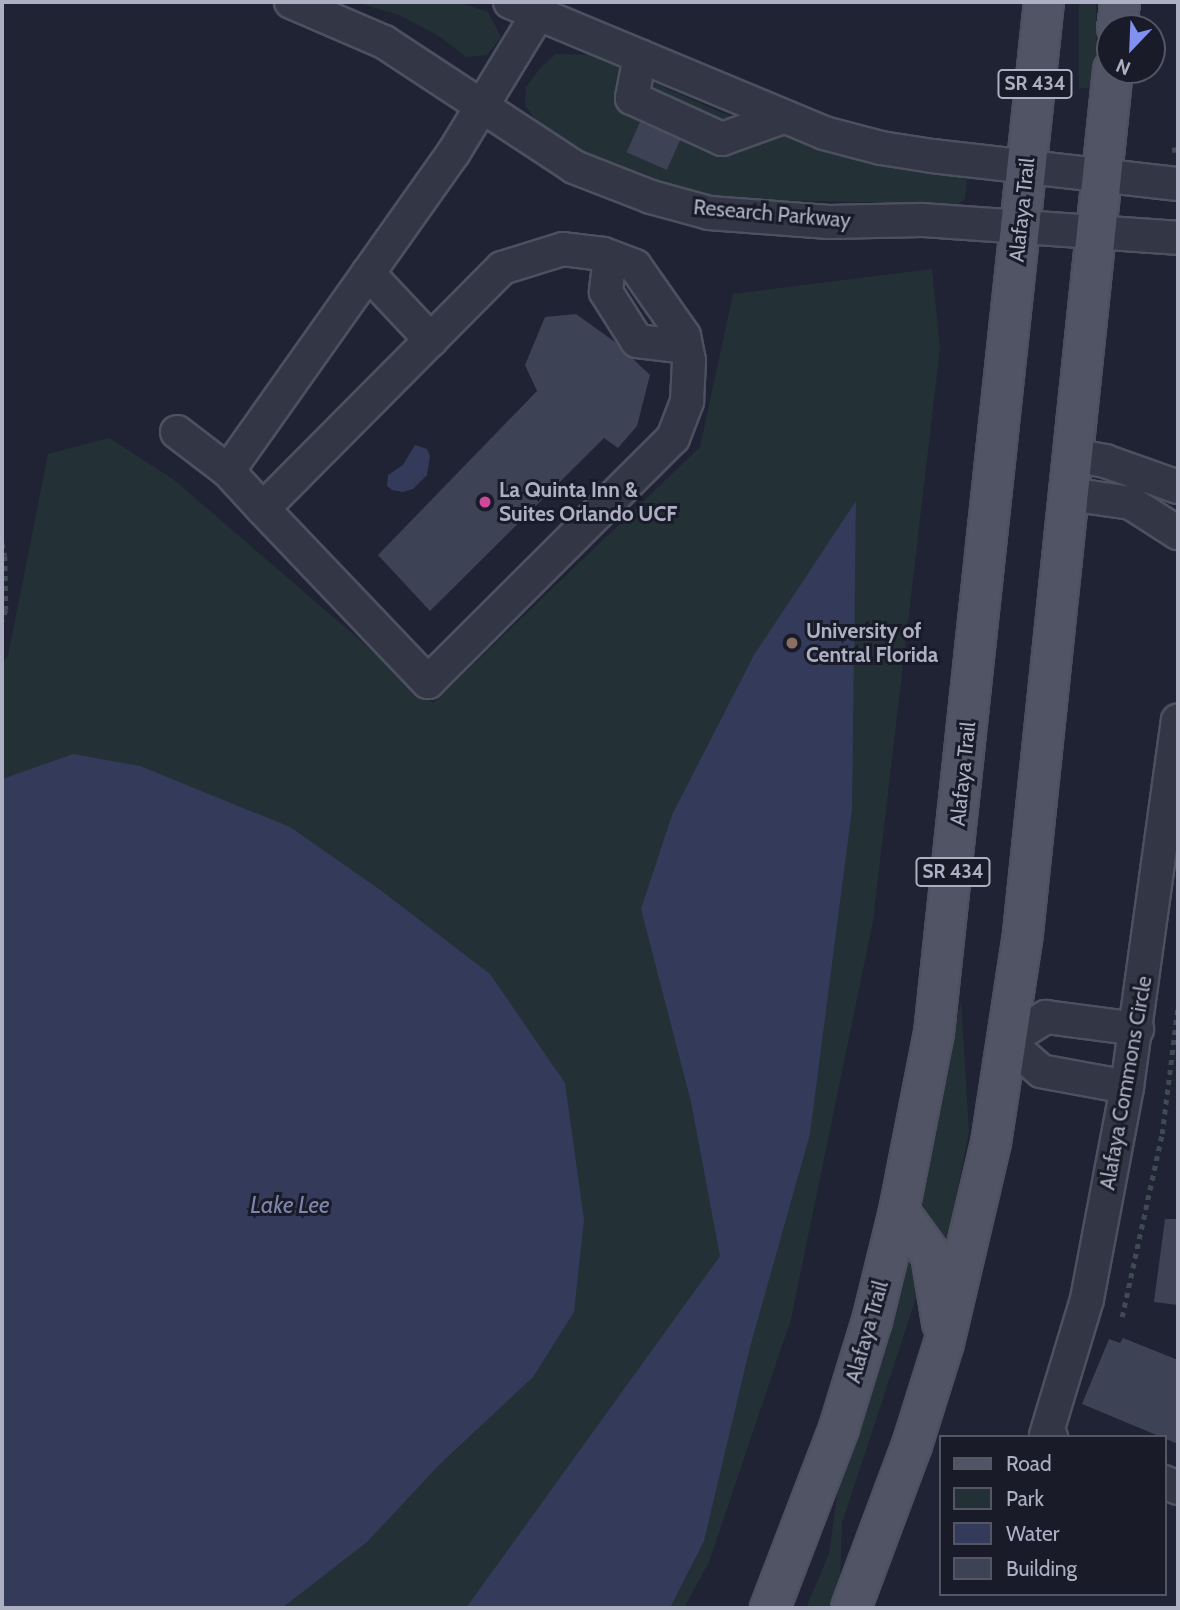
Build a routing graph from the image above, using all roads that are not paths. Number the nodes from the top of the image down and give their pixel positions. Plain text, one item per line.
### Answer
1 (291, 2) edge
2 (510, 2) edge
3 (1044, 2) edge
4 (539, 12) junction
5 (640, 56) junction
6 (1111, 84) edge
7 (483, 107) junction
8 (783, 117) junction
9 (1026, 167) junction
10 (1101, 176) junction
11 (1178, 184) edge
12 (1020, 227) junction
13 (1095, 231) junction
14 (1178, 238) edge
15 (610, 257) junction
16 (368, 273) junction
17 (431, 340) junction
18 (687, 346) junction
19 (177, 432) dead end
20 (1072, 455) junction
21 (228, 471) junction
22 (1178, 487) edge
23 (1068, 494) junction
24 (263, 509) junction
25 (1178, 533) edge
26 (1178, 721) edge
27 (1165, 930) edge
28 (1137, 1029) junction
29 (1007, 1041) junction
30 (1127, 1087) junction
31 (899, 1211) junction
32 (944, 1342) junction
33 (1046, 1435) edge
34 (769, 1608) edge
35 (851, 1608) edge

1 - 7 street, Research Parkway
2 - 4 street
3 - 9 main road, Alafaya Trail / SR 434
4 - 5 street
4 - 7 street
5 - 8 street
5 - 8 street
6 - 10 main road
7 - 12 street, Research Parkway
7 - 16 street
8 - 9 street
9 - 10 street
9 - 12 main road, Alafaya Trail / SR 434
10 - 11 street
10 - 13 main road
12 - 13 street, Research Parkway
12 - 31 main road, Alafaya Trail / SR 434
13 - 14 street, Research Parkway
13 - 20 main road
15 - 17 street
15 - 18 street
15 - 18 street
16 - 17 street
16 - 21 street
17 - 24 street
18 - 24 street
19 - 21 street
20 - 22 street
20 - 23 main road
21 - 24 street
23 - 25 street
23 - 29 main road
26 - 27 street, Alafaya Commons Circle
27 - 28 street, Alafaya Commons Circle
28 - 29 street
28 - 30 street, Alafaya Commons Circle
29 - 30 street
29 - 32 main road
30 - 33 street, Alafaya Commons Circle
31 - 32 main road
31 - 34 main road, Alafaya Trail / SR 434
32 - 35 main road

